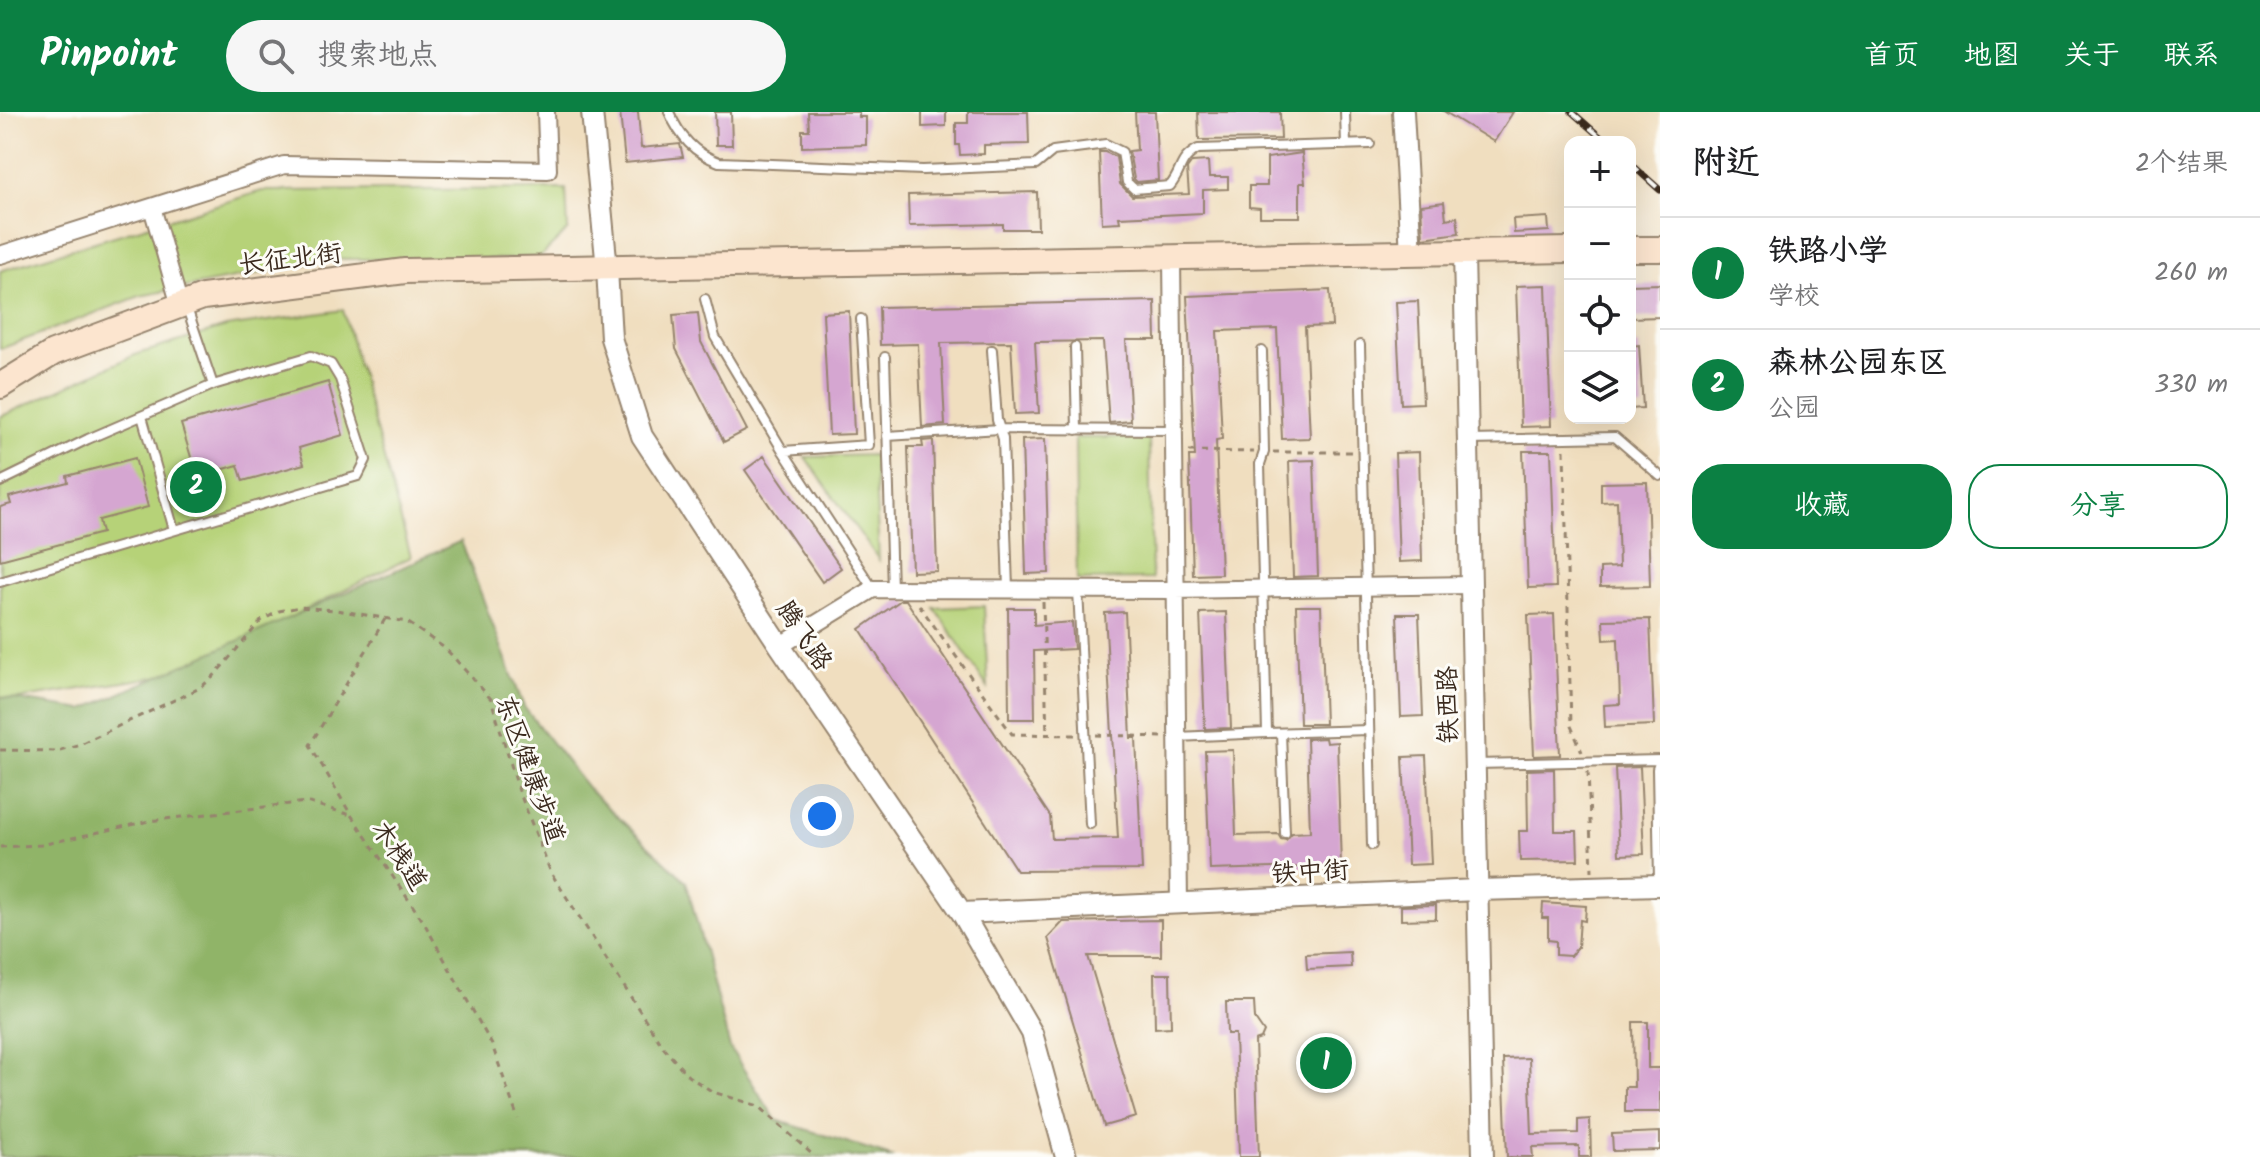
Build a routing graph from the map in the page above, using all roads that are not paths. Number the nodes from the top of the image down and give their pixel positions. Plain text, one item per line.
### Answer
1 (546, 112) edge
2 (592, 112) edge
3 (669, 112) edge
4 (1345, 112) edge
5 (1403, 112) edge
6 (1370, 144) dead end
7 (1346, 145) junction
8 (152, 207) junction
9 (1636, 249) edge
10 (1660, 249) edge
11 (1564, 250) edge
12 (1464, 253) junction
13 (1411, 254) junction
14 (0, 255) edge
15 (1172, 258) junction
16 (607, 269) junction
17 (705, 299) dead end
18 (182, 305) junction
19 (861, 319) dead end
20 (1360, 345) dead end
21 (1075, 347) dead end
22 (992, 350) dead end
23 (1262, 351) dead end
24 (885, 357) dead end
25 (213, 385) junction
26 (0, 386) edge
27 (142, 416) junction
28 (1000, 429) junction
29 (1077, 430) junction
30 (1173, 430) junction
31 (887, 436) junction
32 (1468, 440) junction
33 (783, 451) junction
34 (1660, 476) edge
35 (0, 482) edge
36 (174, 530) junction
37 (0, 582) edge
38 (1471, 585) junction
39 (1366, 587) junction
40 (873, 589) junction
41 (900, 589) junction
42 (1008, 589) junction
43 (1263, 589) junction
44 (1078, 590) junction
45 (1175, 590) junction
46 (780, 646) junction
47 (1369, 730) junction
48 (1267, 733) junction
49 (1281, 733) junction
50 (1177, 737) junction
51 (1660, 760) edge
52 (1475, 764) junction
53 (1090, 824) dead end
54 (1285, 833) dead end
55 (1372, 845) dead end
56 (1659, 885) edge
57 (1477, 890) junction
58 (1179, 904) junction
59 (962, 913) junction
60 (1066, 1157) edge
61 (1483, 1157) edge

1 - 8 street
2 - 16 street, 腾飞路
3 - 7 lane
4 - 7 lane
5 - 13 street
6 - 7 lane
8 - 14 street
8 - 18 street
9 - 10 main road
11 - 12 main road, 长征北街
12 - 13 main road, 长征北街
12 - 32 street, 铁西路
13 - 15 main road, 长征北街
15 - 16 main road, 长征北街
15 - 30 street
16 - 18 main road, 长征北街
16 - 46 street, 腾飞路
17 - 33 lane
18 - 25 lane
18 - 26 main road, 长征北街
19 - 33 lane
20 - 39 lane
21 - 29 lane
22 - 28 lane
23 - 43 lane
24 - 31 lane
25 - 27 lane
25 - 36 lane
27 - 35 lane
27 - 36 lane
28 - 29 lane
28 - 31 lane
28 - 42 lane
29 - 30 lane
30 - 45 street
31 - 41 lane
32 - 34 lane
32 - 38 street, 铁西路
33 - 40 lane
36 - 37 lane
38 - 39 street
38 - 52 street, 铁西路
39 - 43 street
39 - 47 lane
40 - 41 street
40 - 46 street
41 - 42 street
42 - 44 street
43 - 45 street
43 - 48 lane
44 - 45 street
44 - 53 lane
45 - 50 street
46 - 59 street, 腾飞路
47 - 49 lane
47 - 55 lane
48 - 49 lane
48 - 50 lane
49 - 54 lane
50 - 58 street
51 - 52 lane
51 - 56 lane
52 - 57 street, 铁西路
56 - 57 street, 铁中街
57 - 58 street, 铁中街
57 - 61 street, 铁西路
58 - 59 street, 铁中街
59 - 60 street, 腾飞路

